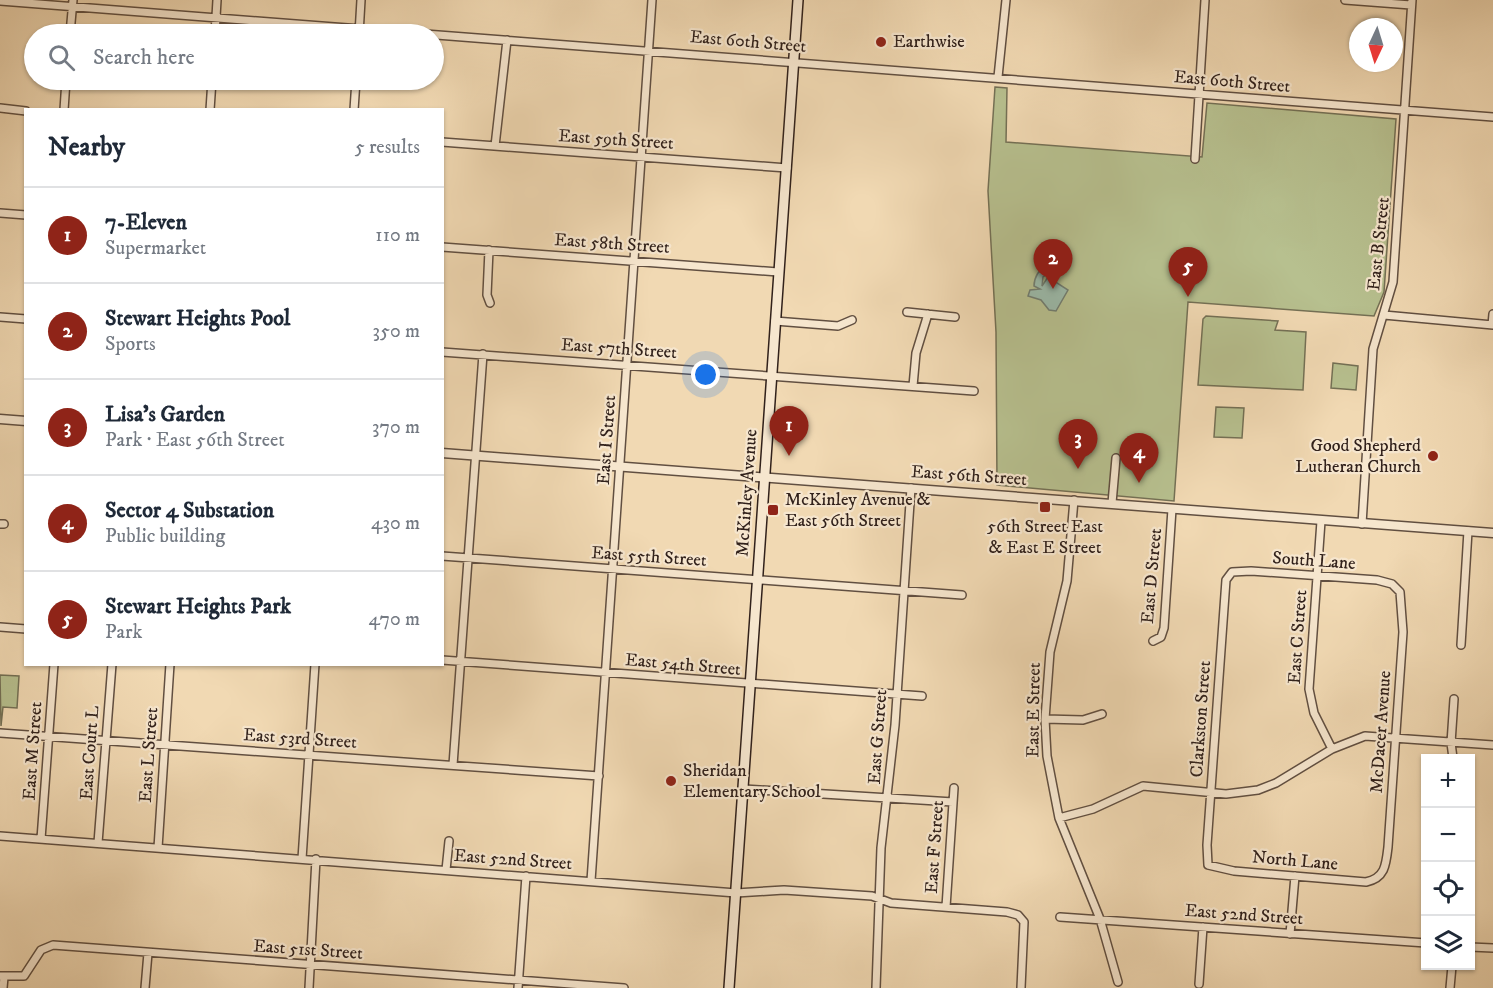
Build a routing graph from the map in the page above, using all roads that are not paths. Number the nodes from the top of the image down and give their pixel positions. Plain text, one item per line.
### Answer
1 (217, 0) edge
2 (361, 0) edge
3 (652, 0) edge
4 (798, 0) edge
5 (1006, 0) edge
6 (1205, 0) edge
7 (1345, 0) edge
8 (0, 1) edge
9 (73, 3) edge
10 (1412, 3) edge
11 (216, 17) junction
12 (71, 24) edge
13 (216, 24) edge
14 (283, 24) edge
15 (360, 24) edge
16 (444, 37) edge
17 (507, 40) junction
18 (649, 50) junction
19 (794, 61) junction
20 (998, 77) junction
21 (65, 90) edge
22 (211, 90) edge
23 (355, 90) edge
24 (1198, 94) junction
25 (0, 108) edge
26 (64, 108) edge
27 (210, 108) edge
28 (354, 108) edge
29 (24, 111) edge
30 (1404, 111) junction
31 (1493, 117) edge
32 (444, 142) edge
33 (495, 146) junction
34 (642, 157) junction
35 (1196, 159) dead end
36 (787, 168) junction
37 (0, 213) edge
38 (24, 215) edge
39 (444, 247) edge
40 (489, 250) junction
41 (634, 261) junction
42 (778, 272) junction
43 (490, 303) dead end
44 (906, 312) dead end
45 (928, 314) junction
46 (1493, 314) edge
47 (1384, 315) junction
48 (0, 317) edge
49 (955, 317) dead end
50 (24, 319) edge
51 (852, 320) dead end
52 (775, 321) junction
53 (1493, 325) edge
54 (444, 352) edge
55 (483, 354) junction
56 (627, 365) junction
57 (772, 375) junction
58 (913, 386) junction
59 (974, 391) dead end
60 (0, 419) edge
61 (24, 421) edge
62 (444, 453) edge
63 (476, 456) junction
64 (1116, 458) dead end
65 (620, 467) junction
66 (765, 478) junction
67 (911, 488) junction
68 (1074, 500) junction
69 (1112, 503) junction
70 (1172, 509) junction
71 (1321, 521) junction
72 (1362, 524) junction
73 (1468, 531) junction
74 (1493, 533) edge
75 (444, 556) edge
76 (468, 557) junction
77 (613, 569) junction
78 (1228, 575) joint
79 (1317, 575) junction
80 (757, 579) junction
81 (1399, 589) joint
82 (903, 591) junction
83 (962, 595) dead end
84 (0, 627) edge
85 (24, 629) edge
86 (1153, 641) dead end
87 (1461, 645) dead end
88 (444, 660) edge
89 (461, 662) junction
90 (54, 666) edge
91 (112, 666) edge
92 (170, 666) edge
93 (315, 666) edge
94 (606, 674) junction
95 (750, 685) junction
96 (896, 694) junction
97 (922, 696) dead end
98 (1454, 699) dead end
99 (1102, 714) dead end
100 (1045, 719) junction
101 (0, 733) edge
102 (50, 736) junction
103 (106, 740) junction
104 (1396, 740) junction
105 (1451, 743) junction
106 (165, 745) junction
107 (1493, 745) edge
108 (1332, 749) junction
109 (1452, 754) edge
110 (307, 755) junction
111 (453, 765) junction
112 (599, 776) junction
113 (954, 788) dead end
114 (744, 789) junction
115 (1211, 792) junction
116 (888, 798) junction
117 (953, 802) junction
118 (1059, 818) junction
119 (0, 836) edge
120 (41, 839) junction
121 (449, 841) dead end
122 (98, 843) junction
123 (158, 848) junction
124 (316, 859) junction
125 (302, 860) junction
126 (1208, 865) joint
127 (446, 870) junction
128 (526, 876) junction
129 (1295, 876) junction
130 (1379, 877) joint
131 (591, 881) junction
132 (736, 893) junction
133 (879, 899) junction
134 (946, 907) junction
135 (1060, 917) dead end
136 (1100, 919) junction
137 (1203, 927) junction
138 (1290, 934) junction
139 (1421, 943) edge
140 (1475, 946) edge
141 (1493, 948) edge
142 (148, 953) junction
143 (311, 965) junction
144 (1452, 970) edge
145 (2, 976) edge
146 (1118, 982) dead end
147 (519, 984) edge
148 (1199, 984) dead end
149 (3, 988) edge
150 (145, 988) edge
151 (309, 988) edge
152 (624, 988) edge
153 (729, 988) edge
154 (876, 988) edge
155 (1021, 988) edge
156 (1450, 988) edge

1 - 11 street
2 - 15 street
3 - 18 street, East I Street
4 - 19 main road, McKinley Avenue
5 - 20 street
6 - 24 street
7 - 10 street
8 - 9 street, East 60th Street
9 - 11 street, East 60th Street
9 - 12 street
10 - 30 street, East B Street
11 - 13 street
11 - 14 street, East 60th Street
16 - 17 street, East 60th Street
17 - 18 street, East 60th Street
17 - 33 street
18 - 19 street, East 60th Street
18 - 34 street, East I Street
19 - 20 street, East 60th Street
19 - 36 main road, McKinley Avenue
20 - 24 street, East 60th Street
21 - 26 street
22 - 27 street
23 - 28 street
24 - 30 street, East 60th Street
24 - 35 street
25 - 29 street
30 - 31 street, East 60th Street
30 - 47 street, East B Street
32 - 33 street, East 59th Street
33 - 34 street, East 59th Street
34 - 36 street, East 59th Street
34 - 41 street, East I Street
36 - 42 main road, McKinley Avenue
37 - 38 street
39 - 40 street, East 58th Street
40 - 41 street, East 58th Street
40 - 43 street
41 - 42 street, East 58th Street
41 - 56 street, East I Street
42 - 52 main road, McKinley Avenue
44 - 45 street
45 - 49 street
45 - 58 street
46 - 53 street
47 - 53 street
47 - 72 street, East B Street
48 - 50 street
51 - 52 street
52 - 57 main road, McKinley Avenue
54 - 55 street, East 57th Street
55 - 56 street, East 57th Street
55 - 63 street
56 - 57 street, East 57th Street
56 - 65 street, East I Street
57 - 58 street, East 57th Street
57 - 66 main road, McKinley Avenue
58 - 59 street, East 57th Street
60 - 61 street
62 - 63 street, East 56th Street
63 - 65 street, East 56th Street
63 - 76 street
64 - 69 street
65 - 66 street, East 56th Street
65 - 77 street, East I Street
66 - 67 street, East 56th Street
66 - 80 main road, McKinley Avenue
67 - 68 street, East 56th Street
67 - 82 street, East G Street
68 - 69 street, East 56th Street
68 - 100 street, East E Street
69 - 70 street, East 56th Street
70 - 71 street, East 56th Street
70 - 86 street, East D Street
71 - 72 street, East 56th Street
71 - 79 street, East C Street
72 - 73 street, East 56th Street
73 - 74 street, East 56th Street
73 - 87 street
75 - 76 street, East 55th Street
76 - 77 street, East 55th Street
76 - 89 street
77 - 80 street, East 55th Street
77 - 94 street, East I Street
78 - 79 street, South Lane
78 - 115 street, Clarkston Street
79 - 81 street, South Lane
79 - 108 street, East C Street
80 - 82 street, East 55th Street
80 - 95 main road, McKinley Avenue
81 - 104 street, McDacer Avenue
82 - 83 street, East 55th Street
82 - 96 street, East G Street
84 - 85 street
88 - 89 street, East 54th Street
89 - 94 street, East 54th Street
89 - 111 street
90 - 102 street, East M Street
91 - 103 street, East Court L
92 - 106 street, East L Street
93 - 110 street
94 - 95 street, East 54th Street
94 - 112 street, East I Street
95 - 96 street, East 54th Street
95 - 114 main road, McKinley Avenue
96 - 97 street, East 54th Street
96 - 116 street, East G Street
98 - 105 street
99 - 100 street
100 - 118 street, East E Street
101 - 102 street, East 53rd Street
102 - 103 street, East 53rd Street
102 - 120 street, East M Street
103 - 106 street, East 53rd Street
103 - 122 street, East Court L
104 - 105 street
104 - 108 street
104 - 130 street, McDacer Avenue
105 - 107 street
105 - 109 street
106 - 110 street, East 53rd Street
106 - 123 street, East L Street
108 - 115 street
110 - 111 street, East 53rd Street
110 - 125 street
111 - 112 street, East 53rd Street
112 - 131 street, East I Street
113 - 117 street, East F Street
114 - 116 street
114 - 132 main road, McKinley Avenue
115 - 118 street
115 - 126 street, Clarkston Street
116 - 117 street
116 - 133 street, East G Street
117 - 134 street, East F Street
118 - 136 street, East E Street
119 - 120 street, East 52nd Street
120 - 122 street, East 52nd Street
121 - 127 street
122 - 123 street, East 52nd Street
123 - 125 street, East 52nd Street
124 - 125 street, East 52nd Street
124 - 127 street, East 52nd Street
124 - 143 street
126 - 129 street, North Lane
127 - 128 street, East 52nd Street
128 - 131 street, East 52nd Street
128 - 147 street
129 - 130 street, North Lane
129 - 138 street
131 - 132 street, East 52nd Street
132 - 133 street, East 52nd Street
132 - 153 main road, McKinley Avenue
133 - 134 street, East 52nd Street
133 - 154 street, East G Street
134 - 155 street, East 52nd Street
135 - 136 street, East 52nd Street
136 - 137 street, East 52nd Street
136 - 146 street, East E Street
137 - 138 street, East 52nd Street
137 - 148 street
138 - 139 street, East 52nd Street
140 - 141 street
142 - 143 street, East 51st Street
142 - 145 street, East 51st Street
142 - 150 street
143 - 147 street, East 51st Street
143 - 151 street
144 - 156 street
145 - 149 street, East 51st Street
147 - 152 street, East 51st Street

